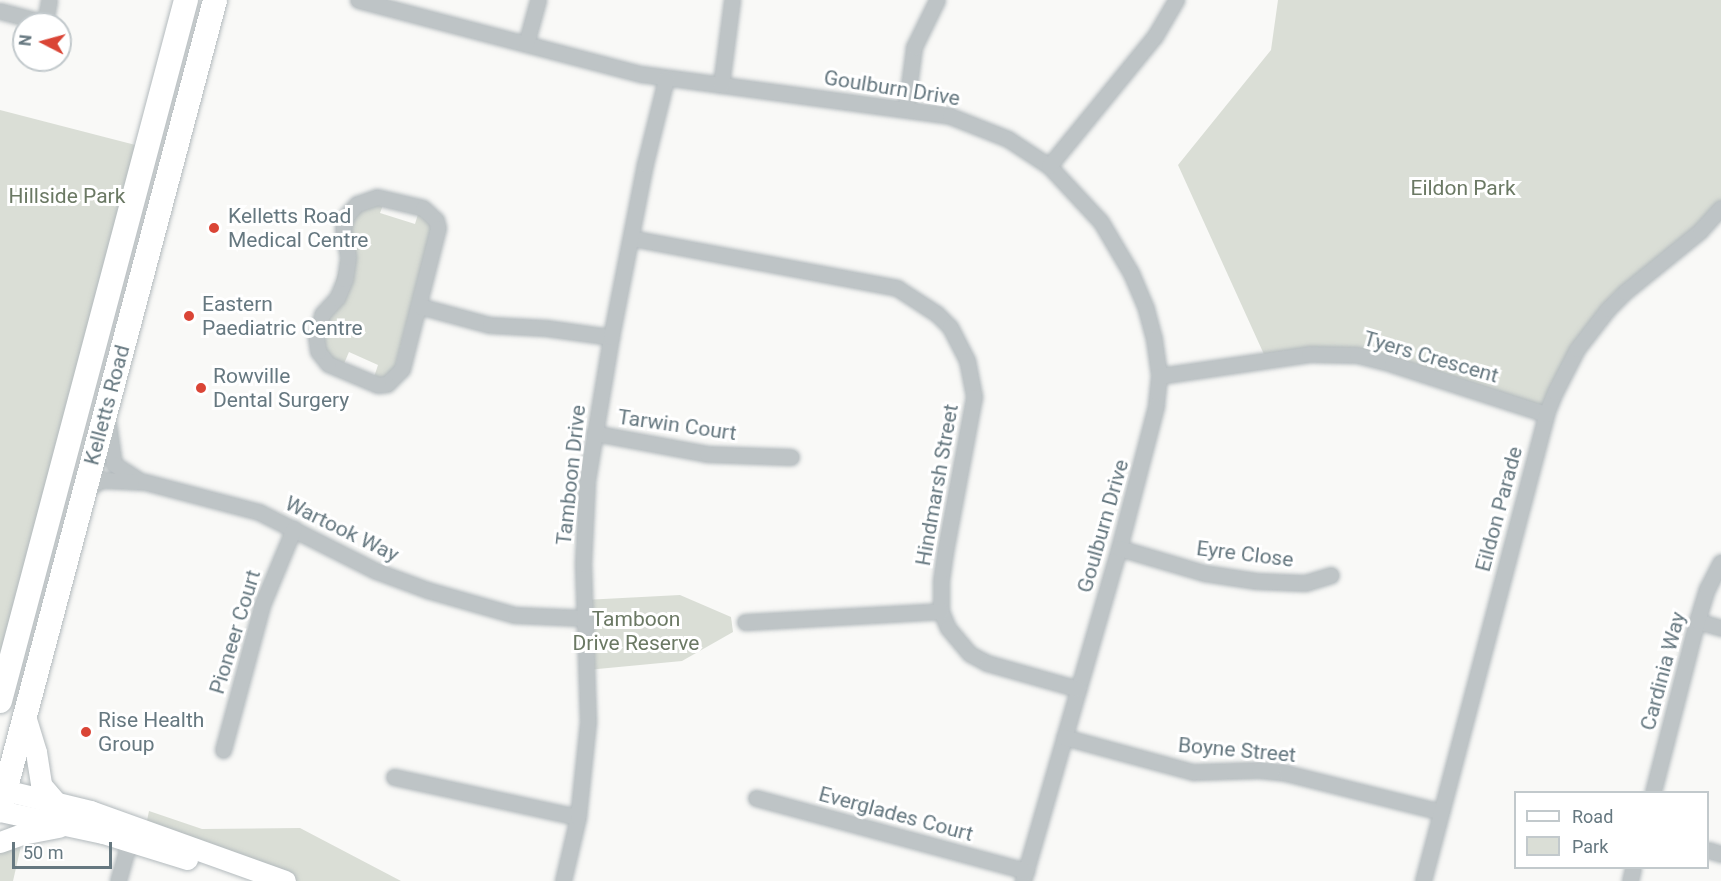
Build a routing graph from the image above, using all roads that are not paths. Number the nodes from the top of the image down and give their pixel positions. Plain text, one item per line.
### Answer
1 (49, 0) edge
2 (186, 0) edge
3 (216, 0) edge
4 (357, 0) edge
5 (538, 0) edge
6 (732, 0) edge
7 (937, 0) edge
8 (1176, 0) edge
9 (0, 11) edge
10 (526, 44) junction
11 (666, 79) junction
12 (721, 86) junction
13 (906, 108) junction
14 (1049, 166) junction
15 (1721, 208) edge
16 (631, 238) junction
17 (419, 306) junction
18 (611, 337) junction
19 (1159, 376) junction
20 (107, 408) junction
21 (1546, 414) junction
22 (594, 433) junction
23 (791, 457) dead end
24 (145, 482) junction
25 (84, 493) junction
26 (294, 528) junction
27 (1119, 548) junction
28 (1721, 562) edge
29 (1331, 575) dead end
30 (941, 611) junction
31 (584, 618) junction
32 (1697, 621) junction
33 (745, 622) dead end
34 (1721, 628) edge
35 (1078, 689) junction
36 (0, 701) edge
37 (25, 716) junction
38 (1064, 737) junction
39 (223, 750) dead end
40 (394, 777) dead end
41 (1653, 791) edge
42 (756, 798) dead end
43 (1, 800) edge
44 (54, 800) junction
45 (1442, 812) junction
46 (578, 817) junction
47 (68, 825) junction
48 (131, 834) junction
49 (0, 842) edge
50 (1024, 876) edge
51 (118, 881) edge
52 (278, 881) edge
53 (285, 881) edge
54 (563, 881) edge
55 (1423, 881) edge

1 - 9 street
2 - 36 main road, Kelletts Road
3 - 20 main road, Kelletts Road
4 - 10 street, Goulburn Drive
5 - 10 street
6 - 12 street
7 - 13 street
8 - 14 street
10 - 11 street, Goulburn Drive
11 - 12 street, Goulburn Drive
11 - 16 street, Tamboon Drive
12 - 13 street, Goulburn Drive
13 - 14 street, Goulburn Drive
14 - 19 street, Goulburn Drive
15 - 21 street, Eildon Parade
16 - 18 street, Tamboon Drive
16 - 30 street, Hindmarsh Street
17 - 17 street
17 - 18 street
18 - 22 street, Tamboon Drive
19 - 21 street, Tyers Crescent
19 - 27 street, Goulburn Drive
20 - 24 street
20 - 25 main road, Kelletts Road
21 - 45 street, Eildon Parade
22 - 23 street, Tarwin Court
22 - 31 street, Tamboon Drive
24 - 25 street, Wartook Way
24 - 26 street, Wartook Way
25 - 37 main road, Kelletts Road
26 - 31 street, Wartook Way
26 - 39 street, Pioneer Court
27 - 29 street, Eyre Close
27 - 35 street, Goulburn Drive
28 - 32 street, Cardinia Way
30 - 33 street
30 - 35 street, Hindmarsh Street
31 - 46 street, Tamboon Drive
32 - 34 street
32 - 41 street, Cardinia Way
35 - 38 street, Goulburn Drive
37 - 43 main road, Kelletts Road
37 - 44 main road
38 - 45 street, Boyne Street
38 - 50 street, Goulburn Drive
40 - 46 street
42 - 50 street, Everglades Court
43 - 44 main road
43 - 47 main road
44 - 48 main road
45 - 55 street, Eildon Parade
46 - 54 street, Tamboon Drive
47 - 48 main road
47 - 49 main road
48 - 51 street
48 - 52 main road
48 - 53 main road

